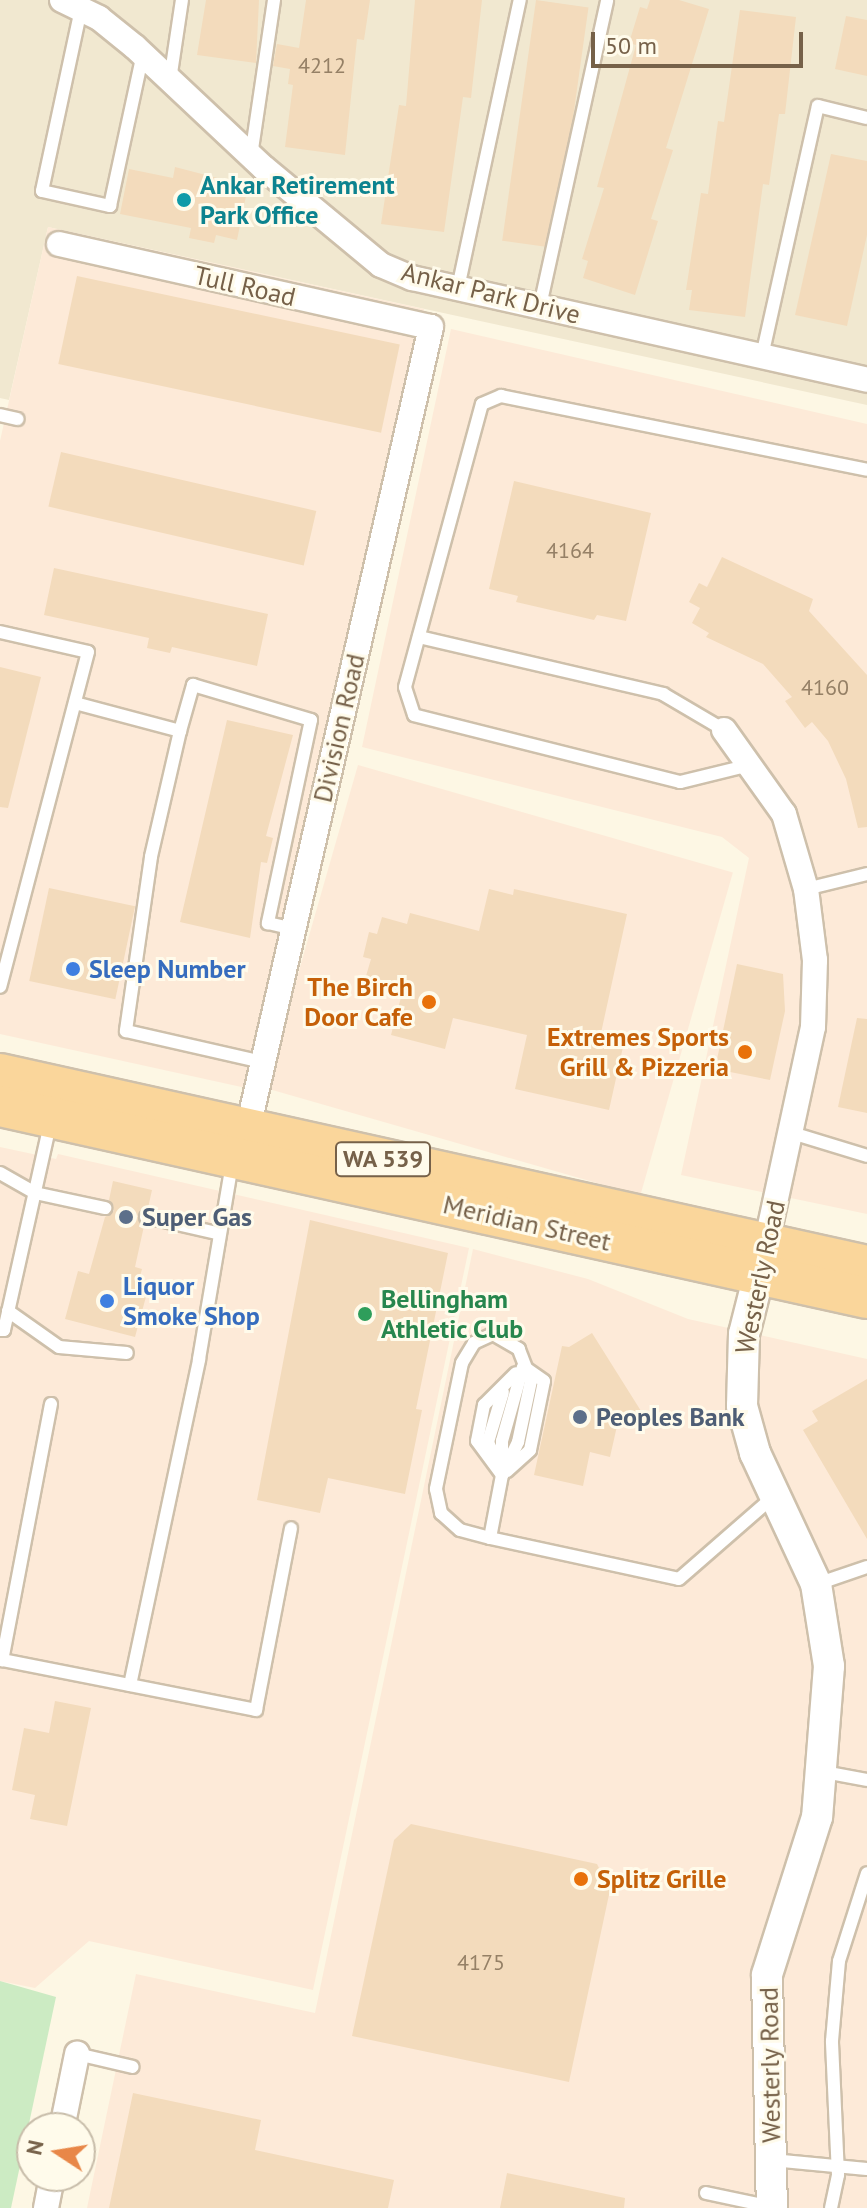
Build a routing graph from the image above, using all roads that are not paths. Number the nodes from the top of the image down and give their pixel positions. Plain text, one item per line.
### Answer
1 (182, 0) edge
2 (274, 0) edge
3 (520, 0) edge
4 (607, 0) edge
5 (72, 5) edge
6 (143, 54) junction
7 (170, 80) junction
8 (867, 118) edge
9 (251, 156) junction
10 (59, 244) dead end
11 (458, 288) junction
12 (540, 306) junction
13 (431, 327) joint
14 (762, 356) junction
15 (867, 380) edge
16 (0, 415) edge
17 (18, 419) dead end
18 (867, 470) edge
19 (0, 632) edge
20 (419, 637) junction
21 (75, 703) junction
22 (724, 730) joint
23 (180, 731) junction
24 (750, 765) junction
25 (867, 874) edge
26 (806, 889) junction
27 (293, 929) junction
28 (0, 987) edge
29 (263, 1062) junction
30 (0, 1074) edge
31 (0, 1106) edge
32 (51, 1117) junction
33 (792, 1133) junction
34 (241, 1143) junction
35 (867, 1156) edge
36 (0, 1173) edge
37 (35, 1193) junction
38 (105, 1208) dead end
39 (146, 1217) dead end
40 (217, 1233) junction
41 (762, 1259) junction
42 (867, 1266) edge
43 (867, 1298) edge
44 (8, 1311) junction
45 (0, 1330) edge
46 (127, 1353) dead end
47 (523, 1367) junction
48 (51, 1404) dead end
49 (502, 1475) junction
50 (776, 1494) junction
51 (291, 1528) dead end
52 (490, 1538) junction
53 (867, 1567) edge
54 (816, 1584) junction
55 (2, 1660) edge
56 (130, 1685) junction
57 (824, 1772) junction
58 (867, 1780) edge
59 (867, 1873) edge
60 (77, 2054) joint
61 (133, 2067) dead end
62 (65, 2112) edge
63 (772, 2160) junction
64 (837, 2164) junction
65 (867, 2169) edge
66 (706, 2193) dead end
67 (772, 2208) edge
68 (831, 2208) edge

1 - 7 lane
2 - 9 lane
3 - 11 lane
4 - 12 lane
5 - 6 street, Ankar Park Drive
5 - 6 lane
6 - 7 street, Ankar Park Drive
7 - 9 street, Ankar Park Drive
8 - 14 lane
9 - 11 street, Ankar Park Drive
10 - 13 street, Tull Road
11 - 12 street, Ankar Park Drive
12 - 14 street, Ankar Park Drive
13 - 27 street, Division Road
14 - 15 street, Ankar Park Drive
16 - 17 lane
18 - 20 lane
19 - 21 lane
20 - 22 lane
20 - 24 lane
21 - 23 lane
21 - 28 lane
22 - 24 street, Westerly Road
23 - 27 lane
23 - 29 lane
24 - 26 street, Westerly Road
25 - 26 lane
26 - 33 street, Westerly Road
27 - 29 street, Division Road
29 - 34 street, Division Road
30 - 34 highway, Meridian Street / WA 539
31 - 32 highway, Meridian Street / WA 539
32 - 34 highway, Meridian Street / WA 539
32 - 37 lane
33 - 35 lane
33 - 41 street, Westerly Road
34 - 40 lane
34 - 41 highway, Meridian Street / WA 539
34 - 41 highway, Meridian Street / WA 539
36 - 37 lane
37 - 38 lane
37 - 44 lane
39 - 40 lane
40 - 56 lane
41 - 42 highway, Meridian Street / WA 539
41 - 43 highway, Meridian Street / WA 539
41 - 50 street, Westerly Road
44 - 45 lane
44 - 46 lane
47 - 49 lane
47 - 49 lane
47 - 49 lane
47 - 52 lane
48 - 55 lane
49 - 52 lane
50 - 52 lane
50 - 54 street, Westerly Road
51 - 56 lane
53 - 54 lane
54 - 57 street, Westerly Road
55 - 56 lane
57 - 58 lane
57 - 63 street, Westerly Road
59 - 64 lane
60 - 61 lane
60 - 62 street
63 - 64 lane
63 - 67 street, Westerly Road
64 - 65 lane
64 - 68 lane
66 - 67 lane

